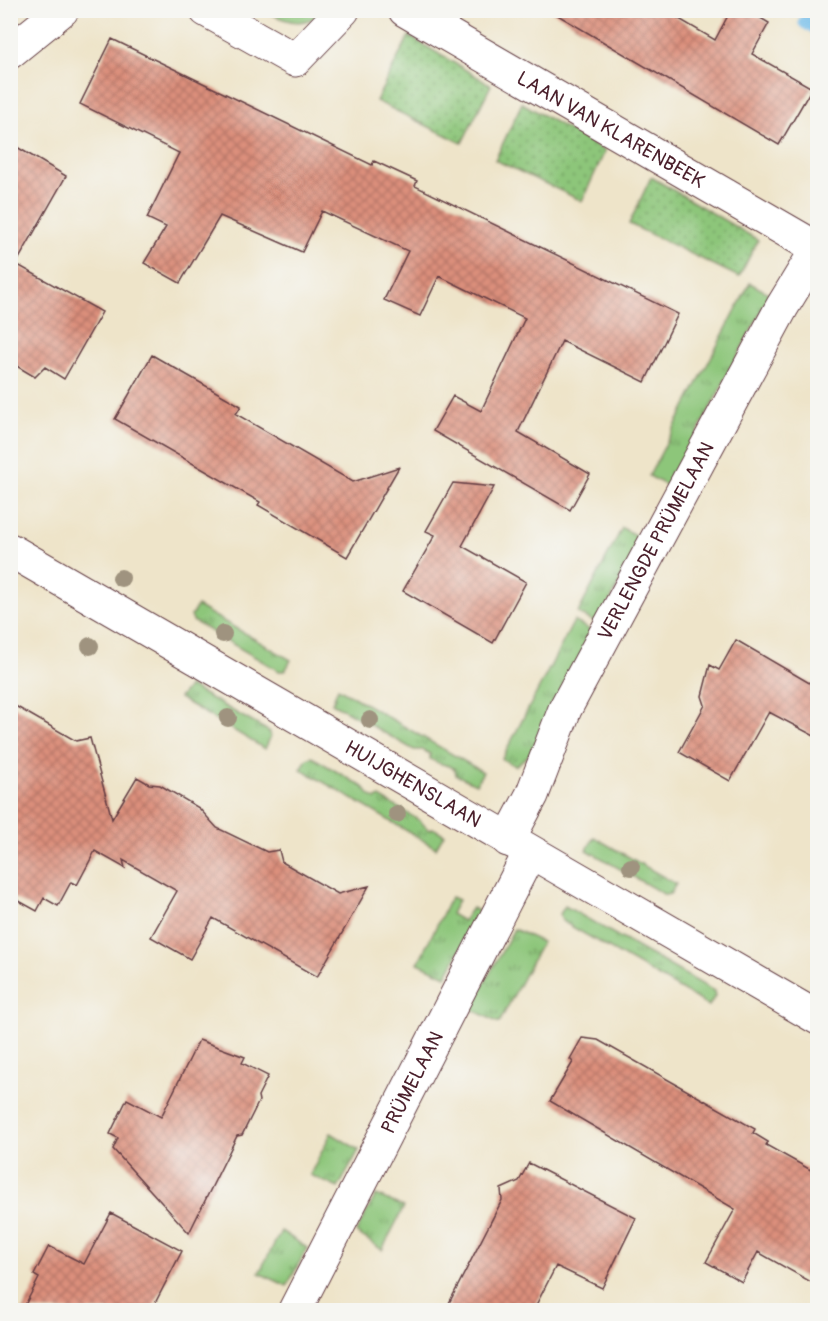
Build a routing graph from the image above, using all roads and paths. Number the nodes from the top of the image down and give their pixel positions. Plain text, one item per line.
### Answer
1 (62, 10) edge
2 (206, 10) edge
3 (343, 10) edge
4 (405, 10) edge
5 (10, 52) edge
6 (817, 249) edge
7 (10, 550) edge
8 (519, 846) junction
9 (818, 1018) edge
10 (295, 1311) edge

1 - 5 street
2 - 3 street
4 - 6 street, LAAN VAN KLARENBEEK
6 - 8 street, VERLENGDE PRÜMELAAN
7 - 8 street, HUIJGHENSLAAN
8 - 9 street, HUIJGHENSLAAN
8 - 10 street, PRÜMELAAN

